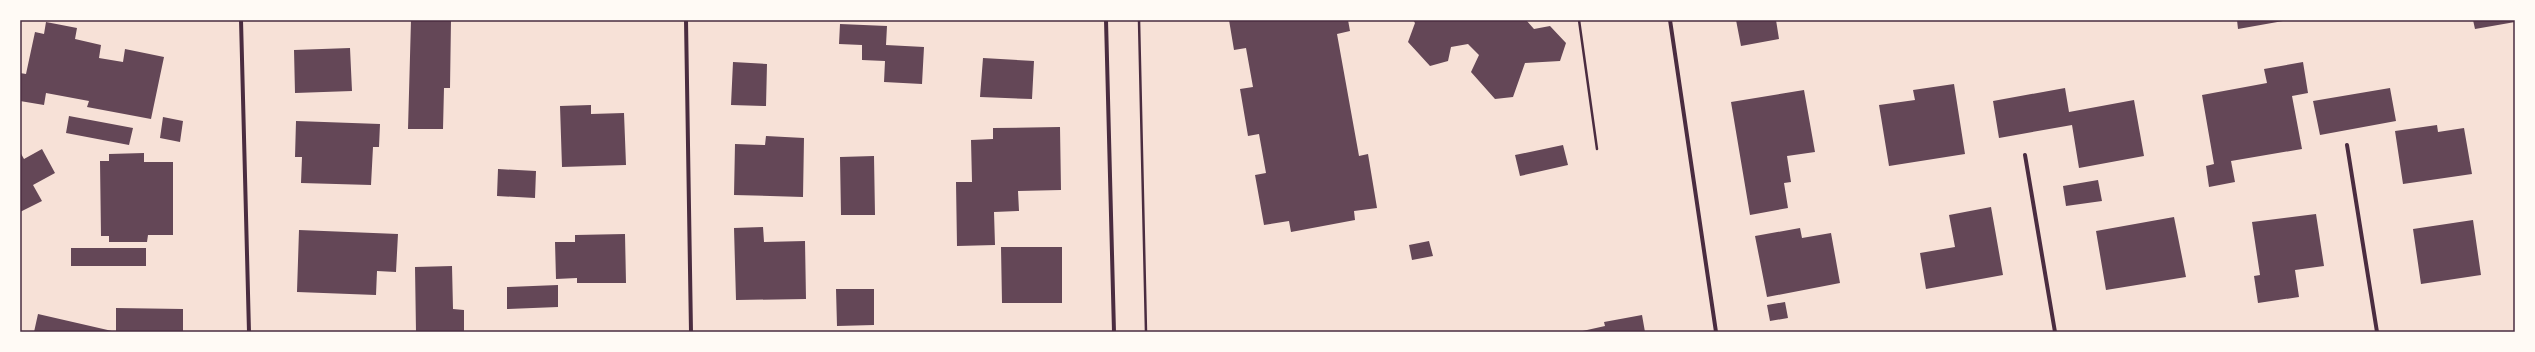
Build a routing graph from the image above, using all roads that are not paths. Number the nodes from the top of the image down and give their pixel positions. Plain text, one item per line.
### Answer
1 (241, 20) edge
2 (686, 20) edge
3 (1106, 20) edge
4 (1670, 20) edge
5 (2347, 145) dead end
6 (2025, 155) dead end
7 (249, 332) edge
8 (691, 332) edge
9 (1114, 332) edge
10 (1716, 332) edge
11 (2055, 332) edge
12 (2377, 332) edge

1 - 7 street
2 - 8 street
3 - 9 street
4 - 10 street
5 - 12 street
6 - 11 street

